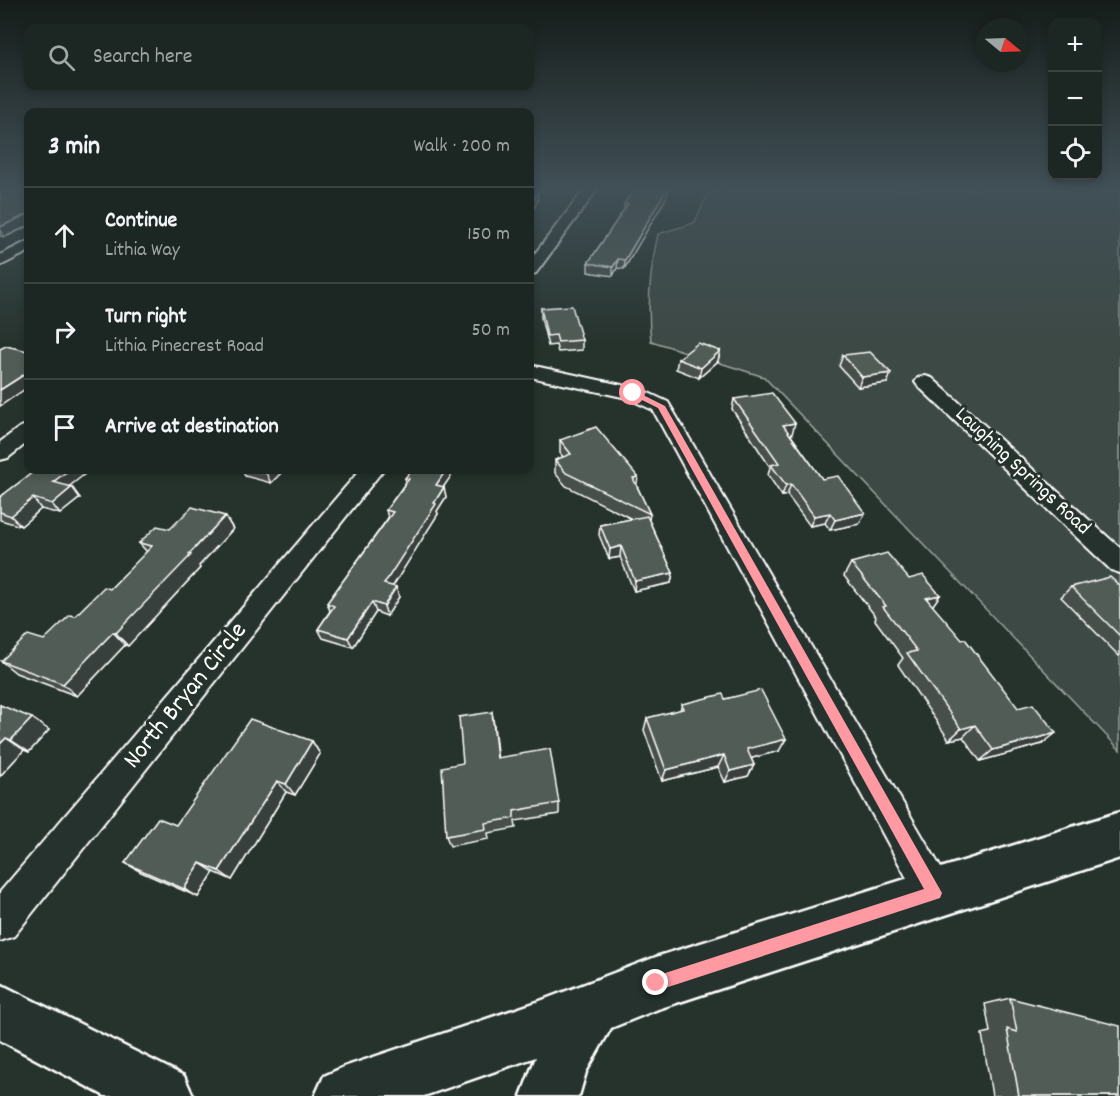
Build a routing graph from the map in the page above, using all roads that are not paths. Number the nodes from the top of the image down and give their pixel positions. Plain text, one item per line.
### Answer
1 (552, 241) edge
2 (24, 248) edge
3 (0, 261) edge
4 (534, 265) edge
5 (534, 372) edge
6 (925, 382) dead end
7 (24, 435) edge
8 (0, 453) edge
9 (369, 474) edge
10 (1120, 563) edge
11 (1120, 835) edge
12 (934, 893) junction
13 (0, 922) edge
14 (0, 1011) edge
15 (591, 1011) junction
16 (164, 1096) edge
17 (344, 1096) edge
18 (550, 1096) edge

1 - 4 street
2 - 3 street
5 - 12 street
6 - 10 street, Laughing Springs Road
7 - 8 street
9 - 13 street, North Bryan Circle
11 - 12 main road
12 - 15 main road
14 - 16 main road
15 - 17 main road
15 - 18 main road

